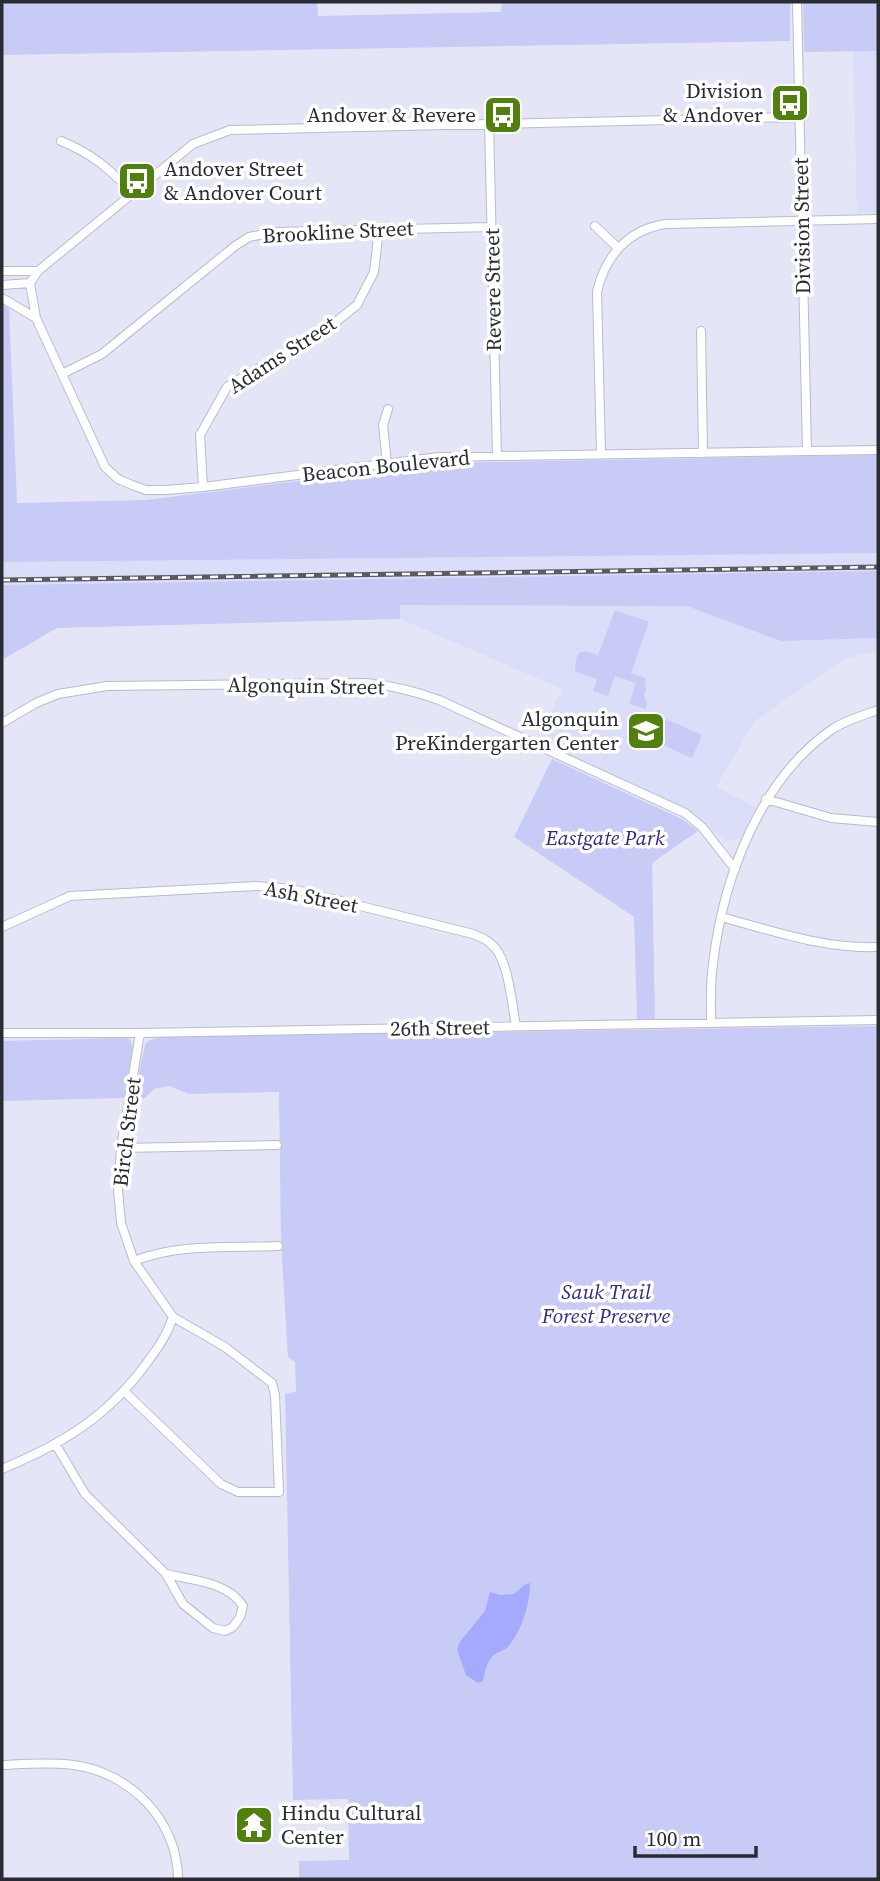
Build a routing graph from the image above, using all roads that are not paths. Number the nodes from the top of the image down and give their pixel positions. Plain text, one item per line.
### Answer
1 (797, 2) edge
2 (799, 117) junction
3 (489, 125) junction
4 (61, 141) dead end
5 (133, 193) junction
6 (878, 219) edge
7 (802, 221) junction
8 (595, 226) dead end
9 (492, 227) junction
10 (379, 229) junction
11 (618, 248) junction
12 (2, 271) edge
13 (38, 271) junction
14 (30, 282) junction
15 (2, 285) edge
16 (2, 298) edge
17 (36, 318) junction
18 (701, 331) dead end
19 (62, 374) junction
20 (388, 409) dead end
21 (878, 450) edge
22 (807, 451) junction
23 (703, 453) junction
24 (601, 454) junction
25 (497, 456) junction
26 (387, 464) junction
27 (203, 488) junction
28 (878, 710) edge
29 (2, 723) edge
30 (766, 799) junction
31 (878, 822) edge
32 (735, 869) junction
33 (721, 917) junction
34 (2, 927) edge
35 (878, 947) edge
36 (878, 1020) edge
37 (711, 1023) junction
38 (516, 1026) junction
39 (2, 1033) edge
40 (140, 1033) junction
41 (277, 1145) dead end
42 (121, 1148) junction
43 (278, 1247) dead end
44 (134, 1261) junction
45 (173, 1317) junction
46 (125, 1392) junction
47 (55, 1445) junction
48 (2, 1469) edge
49 (166, 1574) junction
50 (2, 1765) edge
51 (178, 1879) edge

1 - 2 street, Division Street
2 - 3 street
2 - 7 street, Division Street
3 - 5 street
3 - 9 street, Revere Street
4 - 5 street
5 - 13 street
6 - 7 street
7 - 11 street
7 - 22 street, Division Street
8 - 11 street
9 - 10 street, Brookline Street
9 - 25 street, Revere Street
10 - 19 street, Brookline Street
10 - 27 street, Adams Street
11 - 24 street
12 - 13 street
13 - 14 street
14 - 15 street
14 - 17 street, Beacon Boulevard
16 - 17 street
17 - 19 street, Beacon Boulevard
18 - 23 street
19 - 27 street, Beacon Boulevard
20 - 26 street
21 - 22 street, Beacon Boulevard
22 - 23 street, Beacon Boulevard
23 - 24 street, Beacon Boulevard
24 - 25 street, Beacon Boulevard
25 - 26 street, Beacon Boulevard
26 - 27 street, Beacon Boulevard
28 - 30 street
29 - 32 street, Algonquin Street
30 - 31 street
30 - 32 street
32 - 33 street
33 - 35 street
33 - 37 street
34 - 38 street, Ash Street
36 - 37 street, 26th Street
37 - 38 street, 26th Street
38 - 40 street, 26th Street
39 - 40 street, 26th Street
40 - 42 street, Birch Street
41 - 42 street
42 - 44 street, Birch Street
43 - 44 street
44 - 45 street, Birch Street
45 - 46 street
45 - 46 street
46 - 47 street
47 - 48 street
47 - 49 street
49 - 49 street
50 - 51 street

